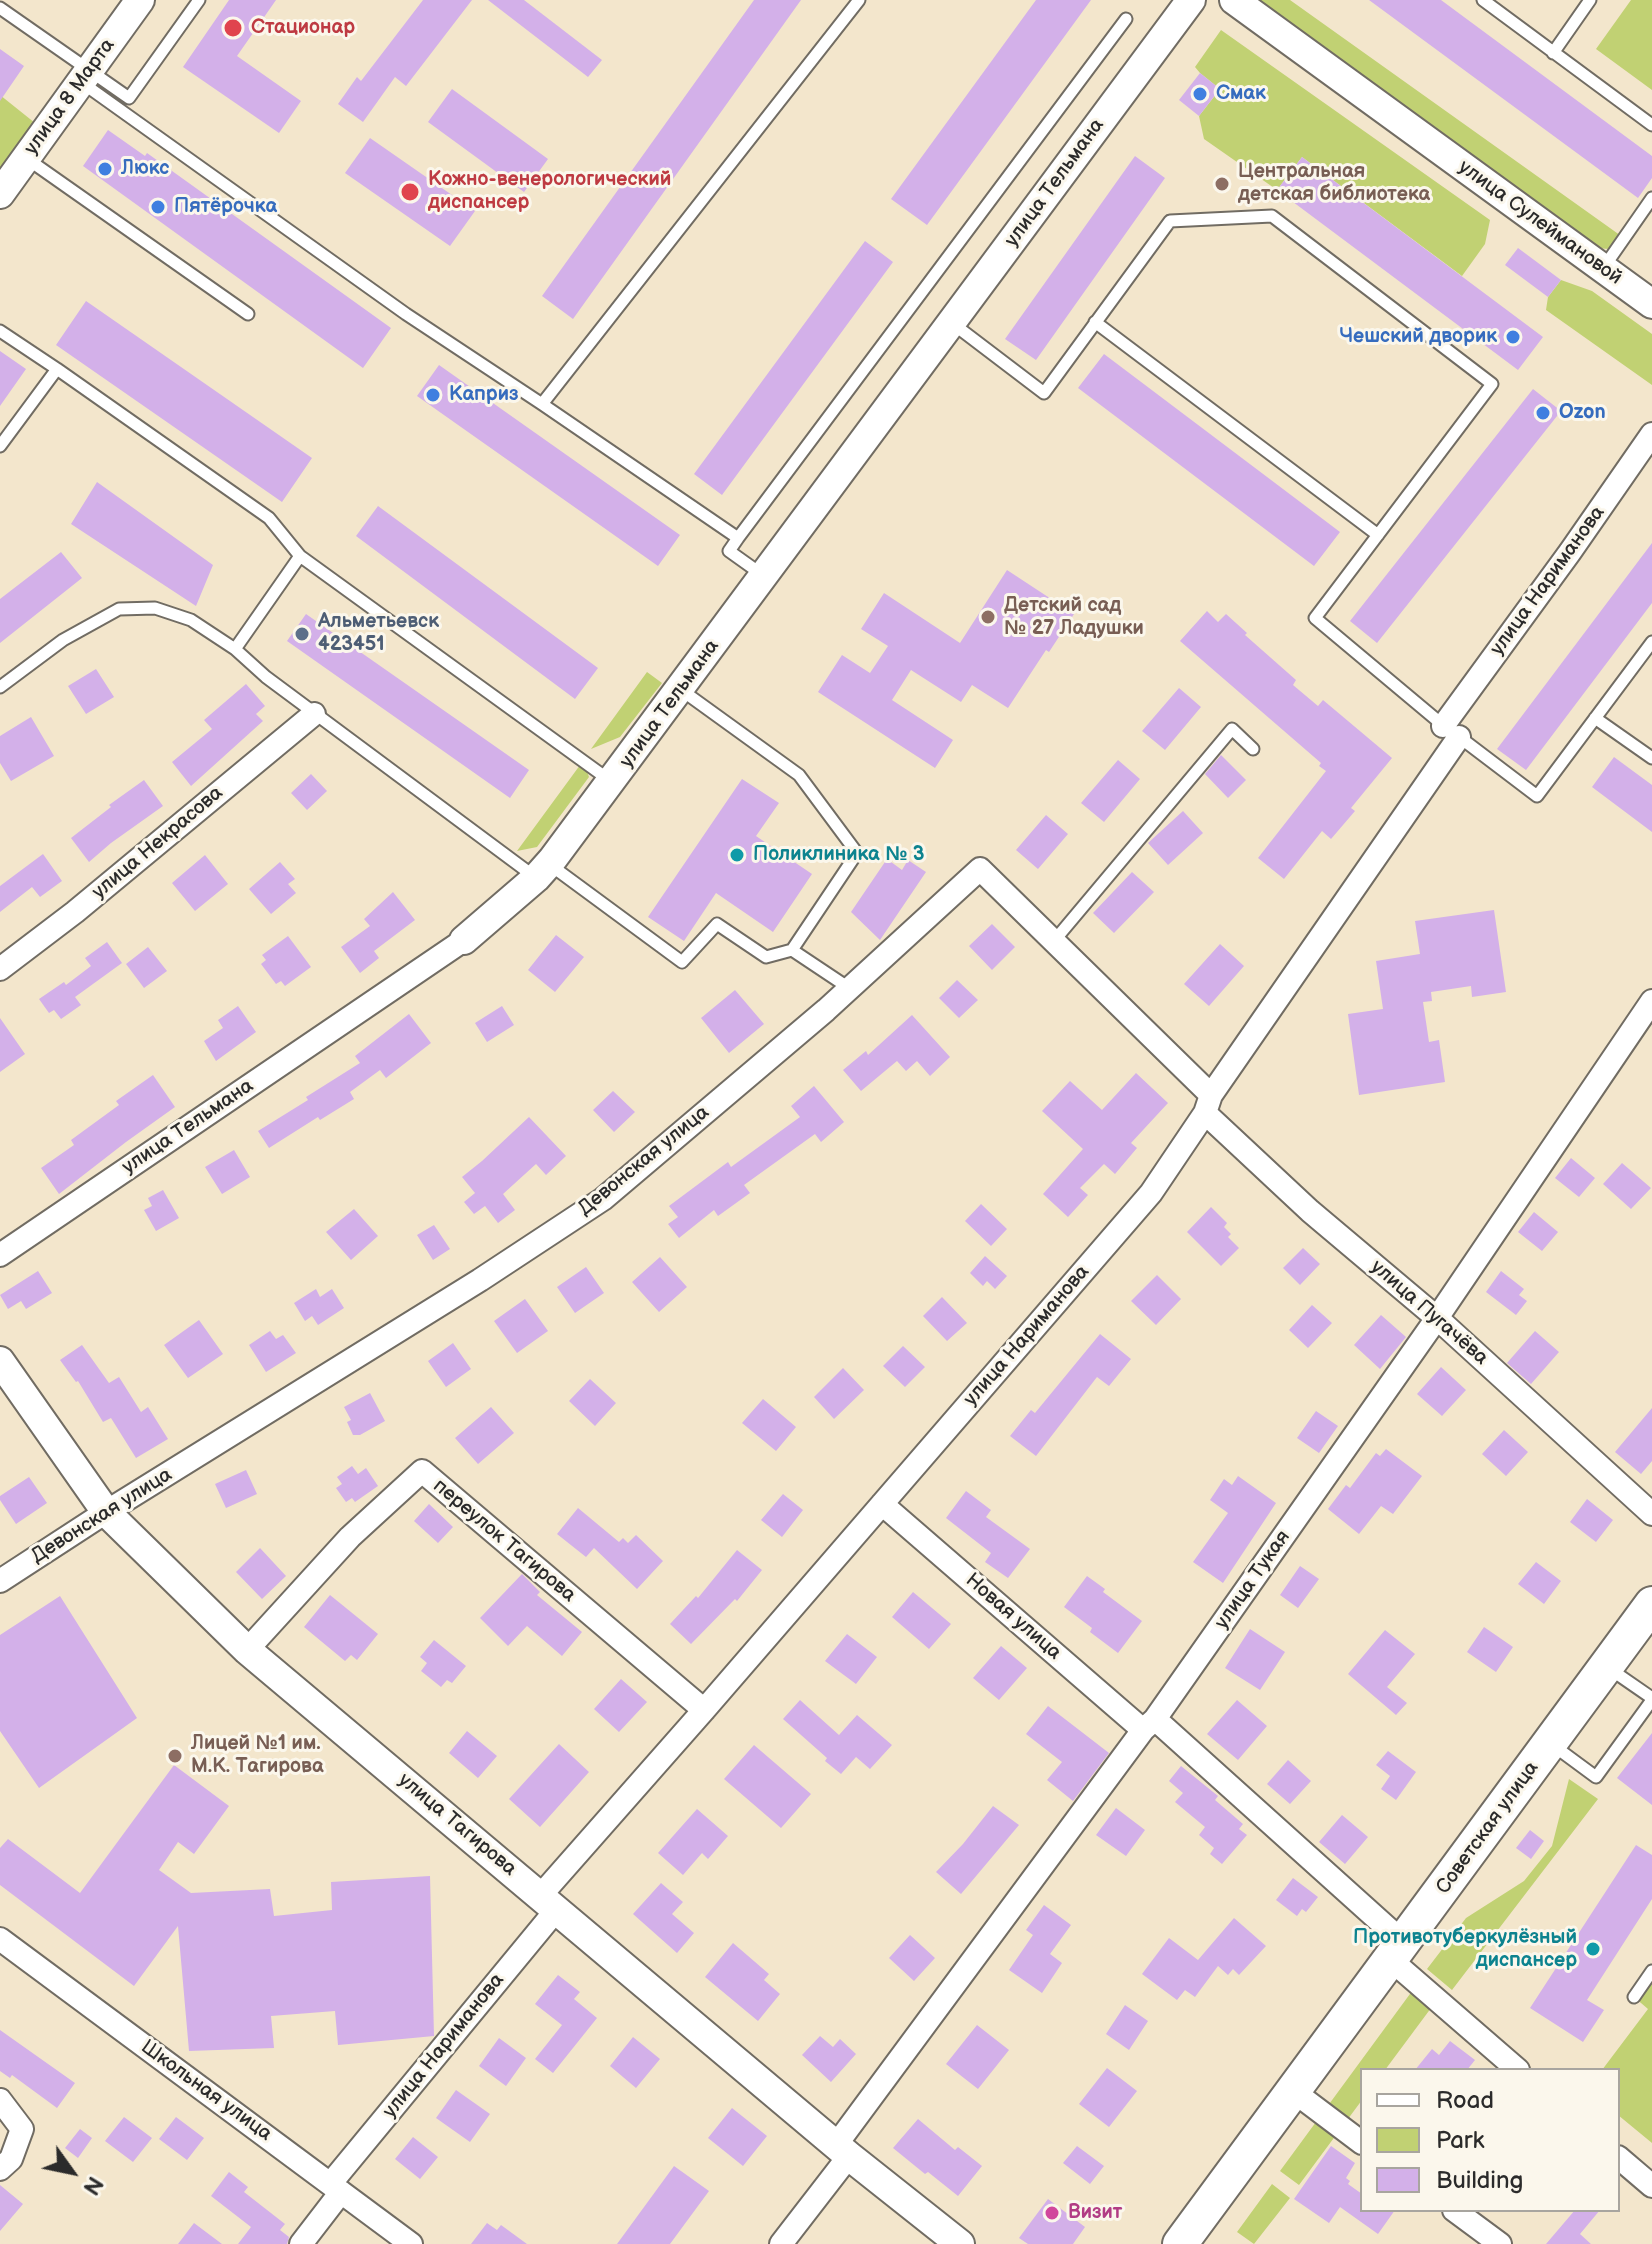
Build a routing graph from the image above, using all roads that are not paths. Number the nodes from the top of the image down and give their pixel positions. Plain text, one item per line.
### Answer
1 (140, 0) edge
2 (199, 0) edge
3 (859, 0) edge
4 (1191, 0) edge
5 (1234, 0) edge
6 (1483, 0) edge
7 (1590, 0) edge
8 (0, 8) edge
9 (1126, 19) dead end
10 (1553, 53) junction
11 (85, 76) junction
12 (1652, 125) edge
13 (26, 158) junction
14 (0, 194) edge
15 (1652, 198) edge
16 (1602, 269) junction
17 (1652, 304) edge
18 (248, 314) dead end
19 (1095, 322) junction
20 (952, 323) junction
21 (0, 331) edge
22 (57, 369) junction
23 (542, 404) junction
24 (1652, 434) edge
25 (0, 446) edge
26 (1378, 535) junction
27 (738, 538) junction
28 (300, 556) junction
29 (764, 576) junction
30 (1652, 642) edge
31 (235, 649) junction
32 (0, 687) edge
33 (680, 689) junction
34 (314, 714) junction
35 (1595, 718) junction
36 (1451, 731) junction
37 (1253, 749) dead end
38 (1652, 758) edge
39 (612, 782) junction
40 (543, 871) junction
41 (464, 940) joint
42 (1054, 941) junction
43 (792, 950) junction
44 (0, 969) edge
45 (849, 988) junction
46 (1652, 1001) edge
47 (1208, 1104) junction
48 (0, 1255) edge
49 (1437, 1318) junction
50 (0, 1361) edge
51 (882, 1504) junction
52 (106, 1512) junction
53 (1652, 1514) edge
54 (0, 1581) edge
55 (1652, 1604) edge
56 (247, 1650) junction
57 (1607, 1667) junction
58 (1652, 1699) edge
59 (704, 1710) junction
60 (1149, 1725) junction
61 (1550, 1744) junction
62 (549, 1902) junction
63 (0, 1939) edge
64 (1398, 1952) junction
65 (1652, 1971) edge
66 (1634, 1997) dead end
67 (1516, 2068) edge
68 (1293, 2091) junction
69 (0, 2100) edge
70 (1360, 2141) edge
71 (843, 2151) junction
72 (1620, 2159) edge
73 (0, 2169) edge
74 (1652, 2186) edge
75 (336, 2188) junction
76 (1457, 2212) edge
77 (301, 2244) edge
78 (411, 2244) edge
79 (781, 2244) edge
80 (960, 2244) edge
81 (1180, 2244) edge
82 (1500, 2244) edge

1 - 11 street, улица 8 Марта
2 - 11 lane
3 - 23 lane
4 - 20 street, улица Тельмана
5 - 16 street, улица Сулеймановой
6 - 10 lane
7 - 10 lane
8 - 11 lane
9 - 27 lane
10 - 12 lane
11 - 13 street, улица 8 Марта
11 - 23 lane
13 - 14 street, улица 8 Марта
13 - 18 lane
15 - 16 lane
16 - 17 street, улица Сулеймановой
19 - 20 lane
19 - 26 lane
19 - 26 lane
20 - 29 street, улица Тельмана
21 - 22 lane
22 - 25 lane
22 - 28 lane
23 - 27 lane
24 - 36 street, улица Нариманова
26 - 36 lane
27 - 29 lane
28 - 31 lane
28 - 39 lane
29 - 33 street, улица Тельмана
30 - 35 lane
31 - 32 lane
31 - 34 lane
33 - 39 street, улица Тельмана
33 - 43 lane
34 - 40 lane
34 - 44 street, улица Некрасова
35 - 36 lane
35 - 38 lane
36 - 47 street, улица Нариманова
37 - 42 lane
39 - 40 street, улица Тельмана
40 - 41 street, улица Тельмана
40 - 43 lane
41 - 48 street, улица Тельмана
42 - 45 street, Девонская улица
42 - 47 street, Девонская улица
43 - 45 lane
45 - 52 street, Девонская улица
46 - 49 street, улица Тукая
47 - 49 street, улица Пугачёва
47 - 51 street, улица Нариманова
49 - 53 street, улица Пугачёва
49 - 60 street, улица Тукая
50 - 52 street, улица Тагирова
51 - 59 street, улица Нариманова
51 - 60 street, Новая улица
52 - 54 street, Девонская улица
52 - 56 street, улица Тагирова
55 - 57 main road, Советская улица
56 - 59 street, переулок Тагирова
56 - 62 street, улица Тагирова
57 - 58 lane
57 - 61 main road, Советская улица
58 - 61 lane
59 - 62 street, улица Нариманова
60 - 64 street, Новая улица
60 - 71 street, улица Тукая
61 - 64 main road, Советская улица
62 - 71 street, улица Тагирова
62 - 75 street, улица Нариманова
63 - 75 street, Школьная улица
64 - 67 street, Новая улица
64 - 68 main road, Советская улица
65 - 66 lane
68 - 70 street
68 - 81 main road, Советская улица
69 - 73 street
71 - 79 street, улица Тукая
71 - 80 street, улица Тагирова
72 - 74 street
75 - 77 street, улица Нариманова
75 - 78 street, Школьная улица
76 - 82 street

